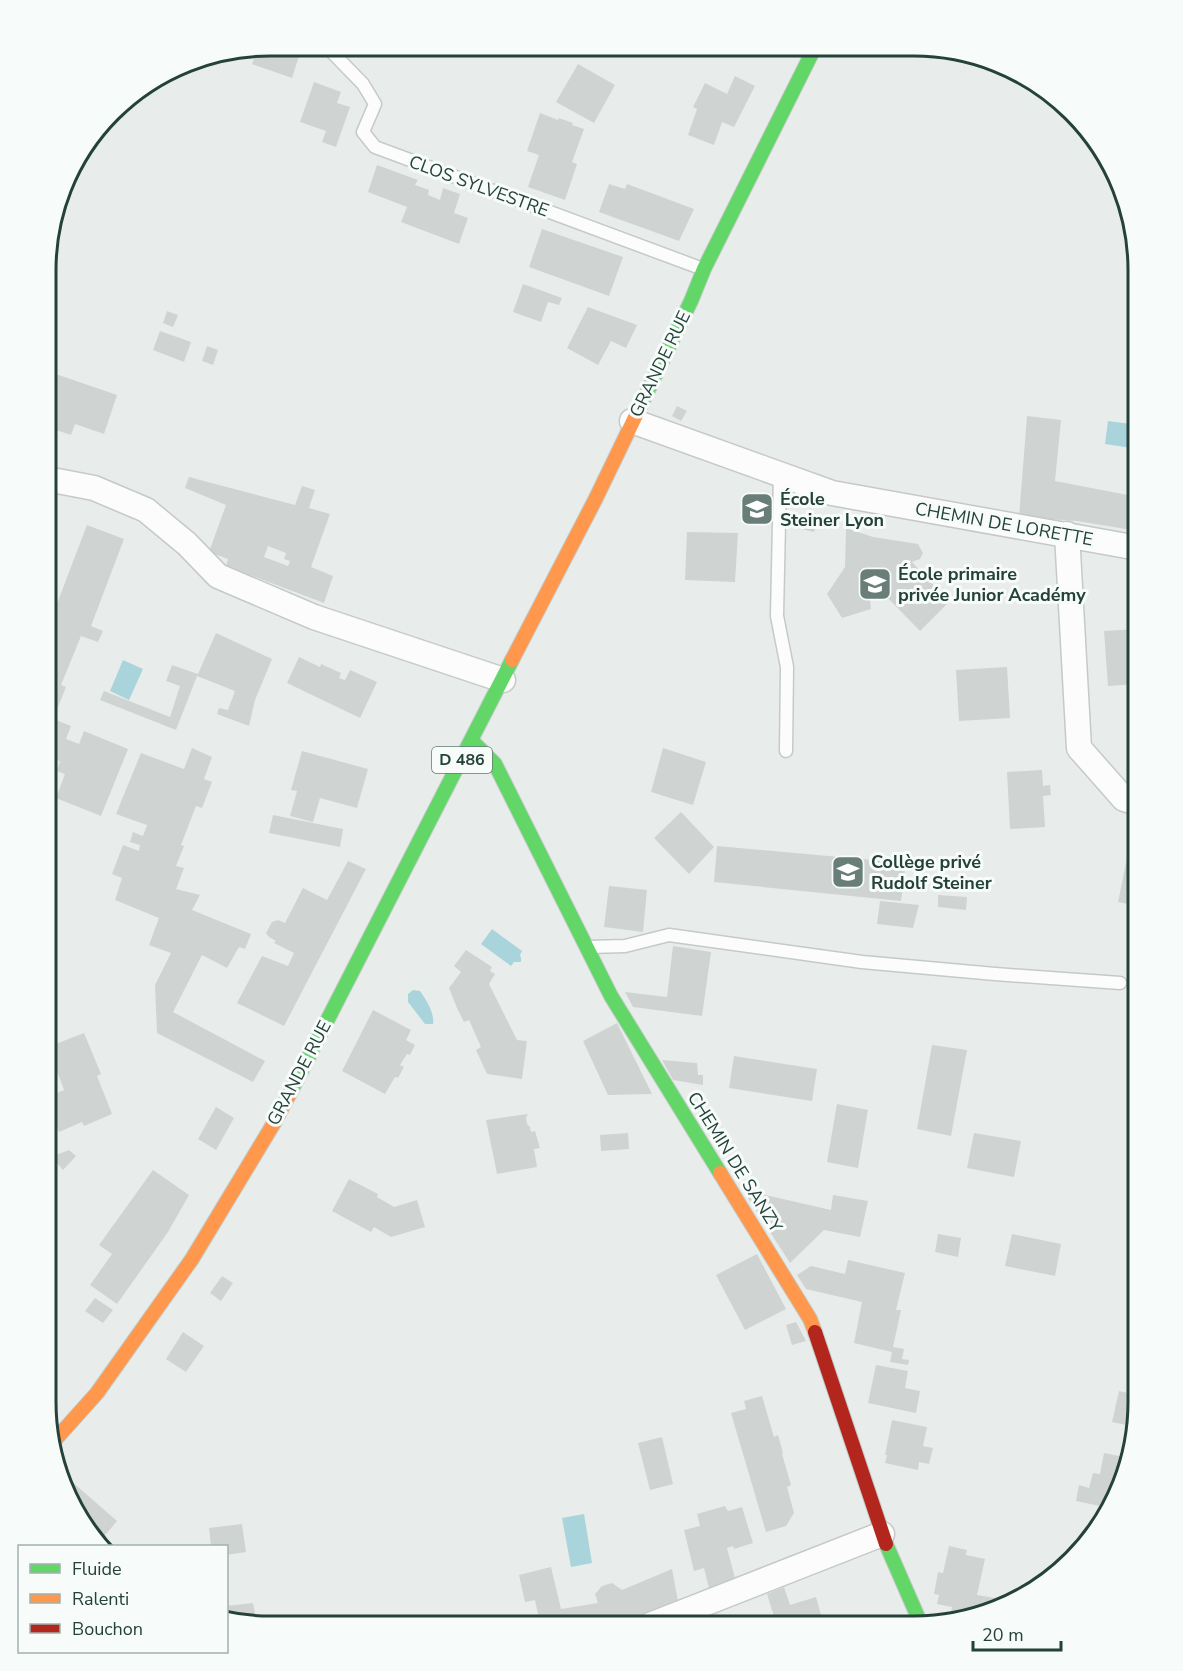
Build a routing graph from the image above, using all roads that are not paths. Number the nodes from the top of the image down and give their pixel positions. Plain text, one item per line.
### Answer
1 (336, 56) edge
2 (810, 56) edge
3 (704, 269) junction
4 (632, 421) junction
5 (780, 475) junction
6 (56, 481) edge
7 (1067, 534) junction
8 (1128, 546) edge
9 (503, 680) junction
10 (471, 741) junction
11 (786, 751) dead end
12 (1128, 800) edge
13 (587, 947) junction
14 (1120, 983) dead end
15 (58, 1436) edge
16 (882, 1534) junction
17 (673, 1616) edge
18 (917, 1616) edge

1 - 3 lane, CLOS SYLVESTRE
2 - 3 main road, GRANDE RUE / D 486
3 - 4 main road, GRANDE RUE / D 486
4 - 5 street, CHEMIN DE LORETTE
4 - 9 main road, GRANDE RUE / D 486
5 - 7 street, CHEMIN DE LORETTE
5 - 11 lane
6 - 9 street
7 - 8 street, CHEMIN DE LORETTE
7 - 12 street
9 - 10 main road, GRANDE RUE / D 486
10 - 13 main road, CHEMIN DE SANZY
10 - 15 main road, GRANDE RUE / D 486
13 - 14 lane
13 - 16 main road, CHEMIN DE SANZY
16 - 17 street
16 - 18 main road, CHEMIN DE SANZY

